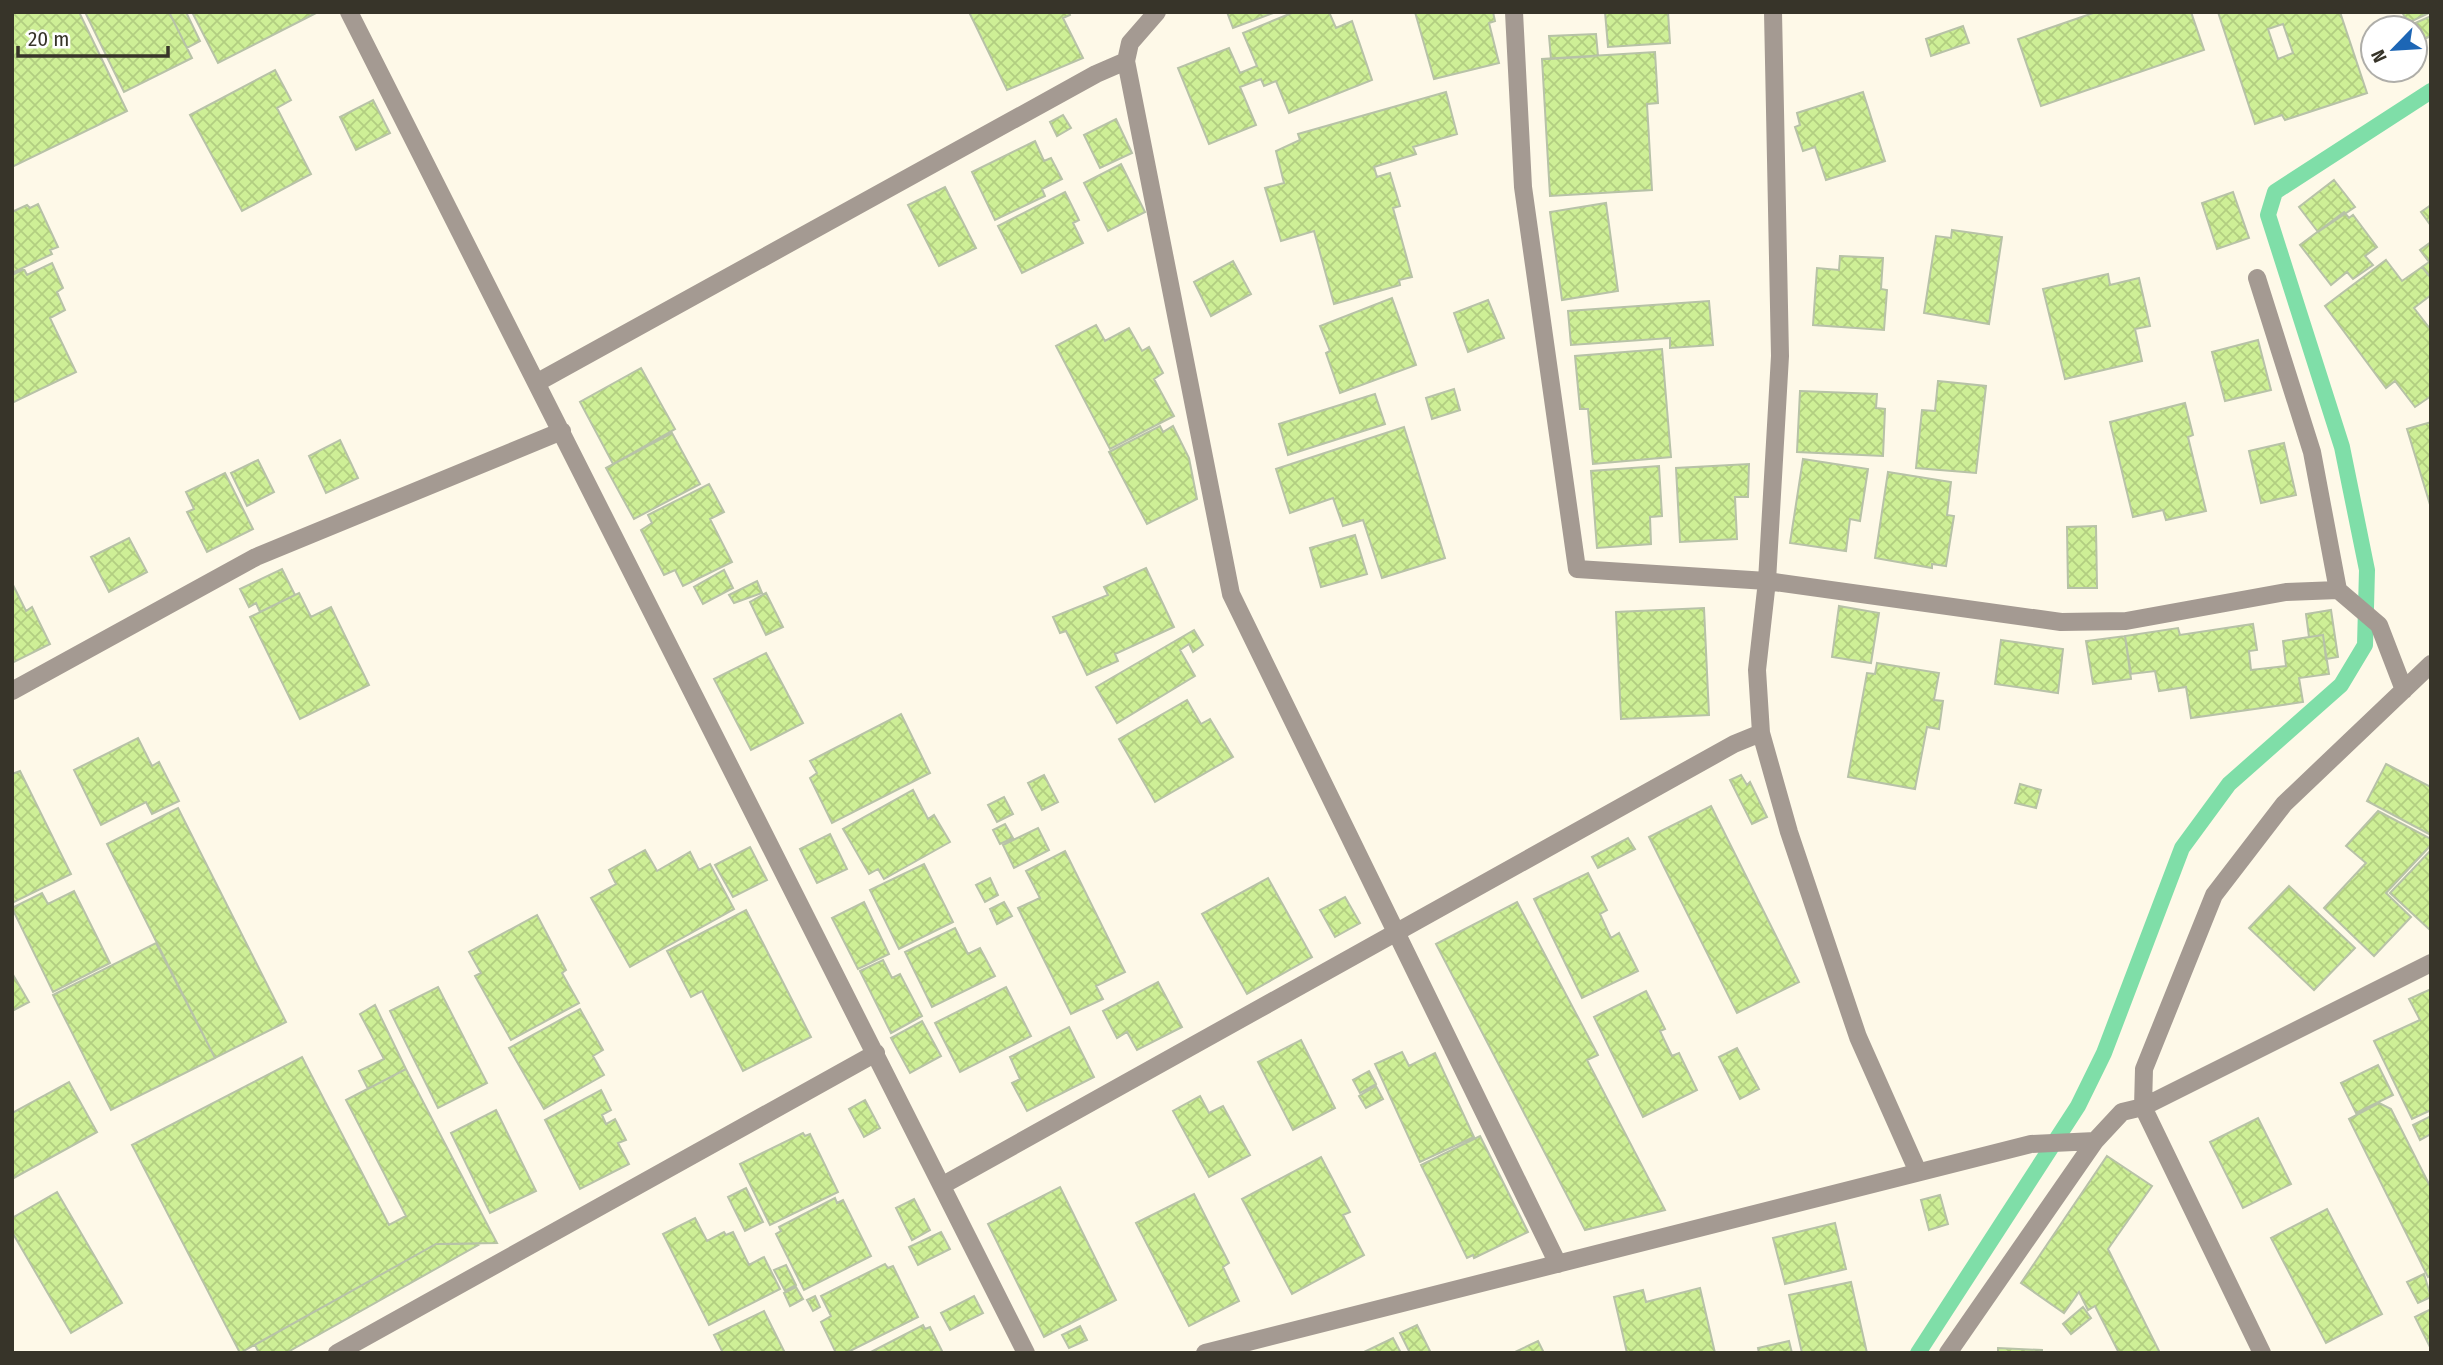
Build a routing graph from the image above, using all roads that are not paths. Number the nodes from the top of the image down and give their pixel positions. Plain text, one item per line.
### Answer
1 (349, 12) edge
2 (1157, 12) edge
3 (1514, 12) edge
4 (1773, 12) edge
5 (1126, 61) junction
6 (2257, 278) dead end
7 (538, 382) junction
8 (562, 431) junction
9 (1768, 581) junction
10 (2344, 595) junction
11 (2431, 664) edge
12 (2404, 690) junction
13 (12, 691) edge
14 (1760, 733) junction
15 (1396, 935) junction
16 (2431, 963) edge
17 (876, 1053) junction
18 (2143, 1107) junction
19 (2087, 1141) junction
20 (1918, 1172) junction
21 (943, 1185) junction
22 (1558, 1264) junction
23 (337, 1353) edge
24 (1027, 1353) edge
25 (1205, 1353) edge
26 (1948, 1353) edge
27 (2262, 1353) edge

1 - 7 street
2 - 5 street
3 - 9 street
4 - 9 street
5 - 7 street
5 - 15 street
6 - 10 street
7 - 8 street
8 - 13 street
8 - 17 street
9 - 10 street
9 - 14 street
10 - 12 street
11 - 12 street
12 - 18 street
14 - 15 street
14 - 20 street
15 - 21 street
15 - 22 street
16 - 18 street
17 - 21 street
17 - 23 street
18 - 19 street
18 - 27 street
19 - 20 street
19 - 26 street
20 - 22 street
21 - 24 street
22 - 25 street

